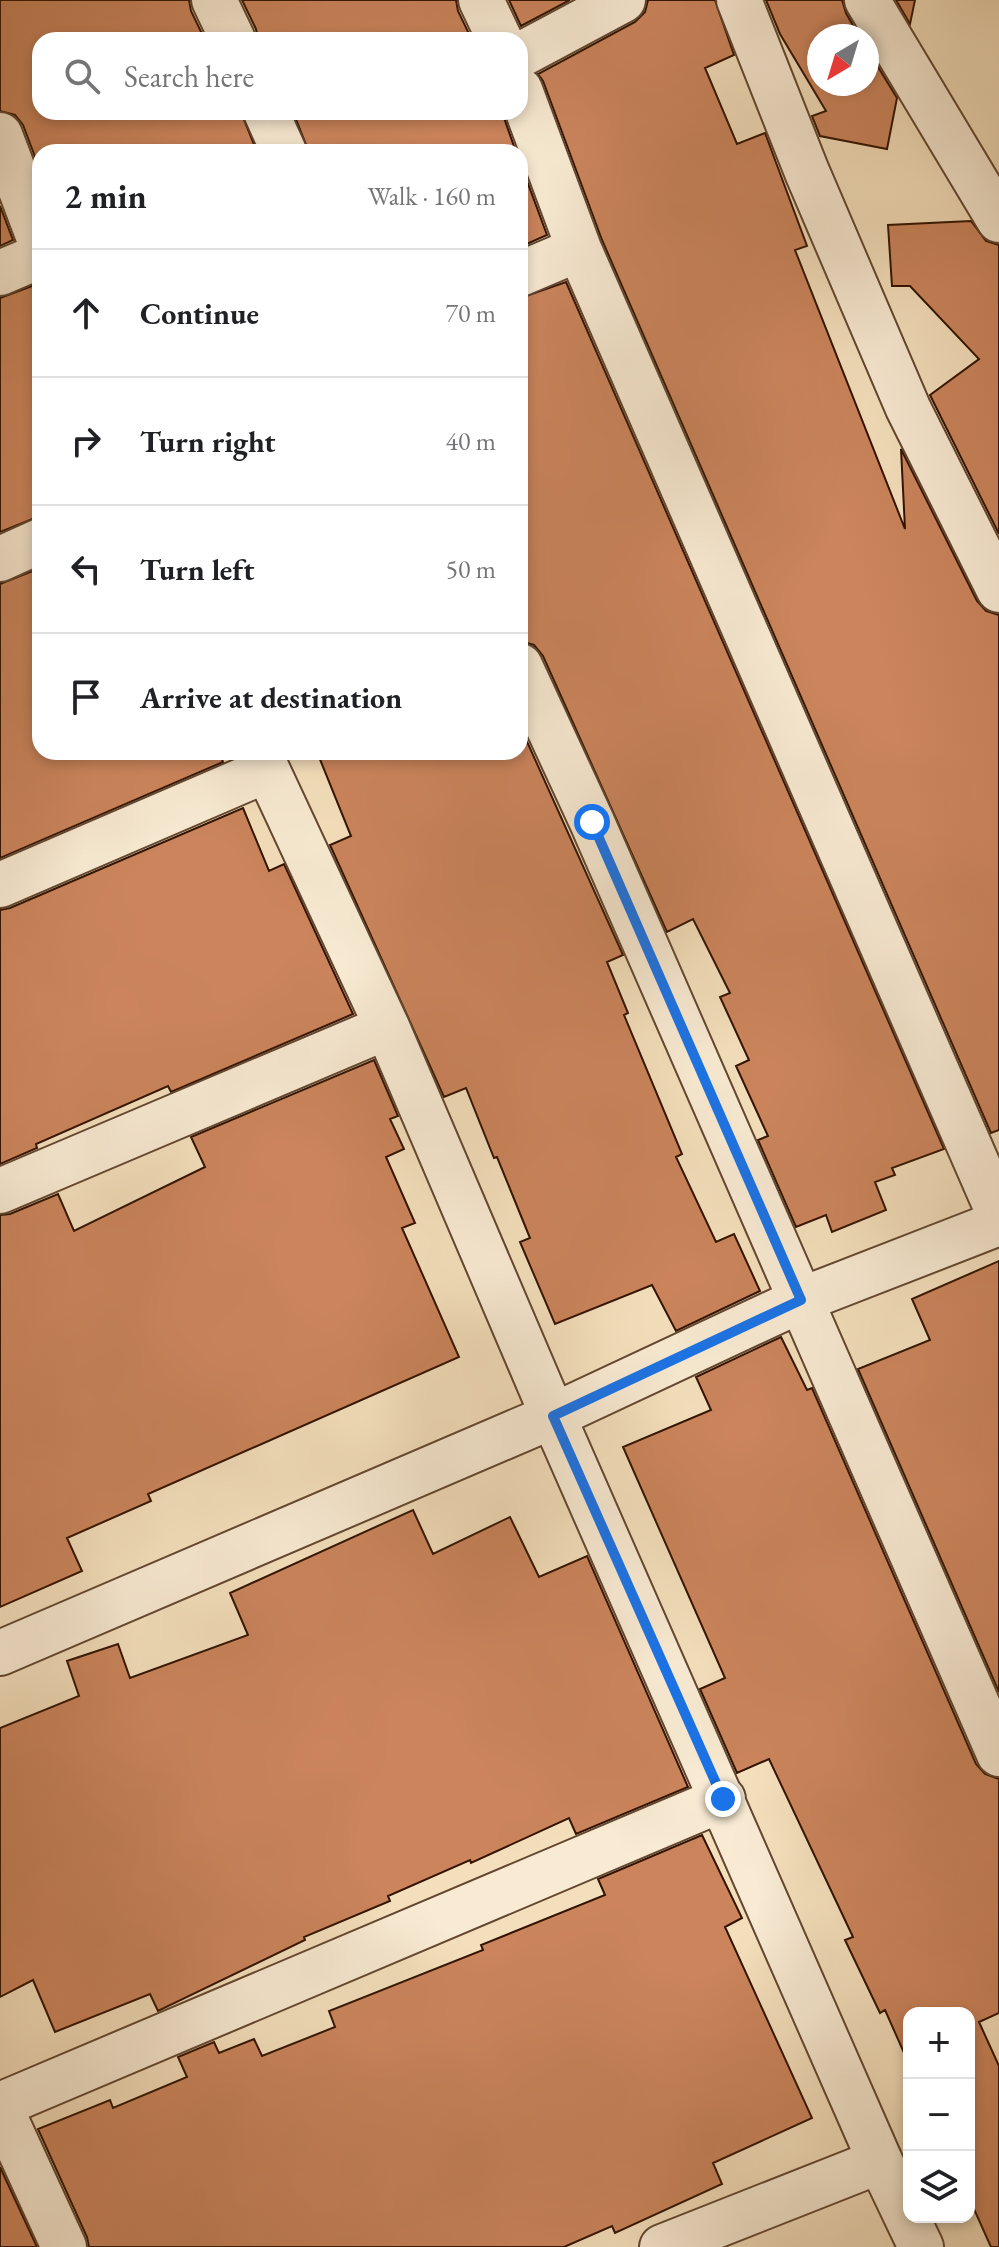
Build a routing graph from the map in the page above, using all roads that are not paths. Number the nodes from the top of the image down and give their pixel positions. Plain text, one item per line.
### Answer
1 (214, 0) edge
2 (481, 0) edge
3 (623, 0) edge
4 (739, 0) edge
5 (867, 0) edge
6 (229, 32) edge
7 (496, 32) edge
8 (528, 51) edge
9 (528, 112) edge
10 (270, 120) edge
11 (0, 135) edge
12 (280, 144) edge
13 (32, 220) edge
14 (999, 220) edge
15 (579, 249) junction
16 (32, 259) edge
17 (528, 271) edge
18 (0, 273) edge
19 (32, 545) edge
20 (0, 559) edge
21 (999, 590) edge
22 (528, 683) edge
23 (263, 761) edge
24 (0, 885) edge
25 (387, 1027) junction
26 (0, 1191) edge
27 (999, 1214) edge
28 (999, 1223) edge
29 (801, 1300) junction
30 (553, 1416) junction
31 (0, 1653) edge
32 (999, 1754) edge
33 (723, 1799) junction
34 (0, 2106) edge
35 (880, 2161) junction
36 (64, 2247) edge
37 (662, 2247) edge
38 (921, 2247) edge

1 - 6 street
2 - 7 street
3 - 8 street
4 - 21 street
5 - 14 street
9 - 15 street
10 - 12 street
11 - 13 street
15 - 17 street
15 - 27 street
16 - 18 street
19 - 20 street
22 - 29 street
23 - 24 street
23 - 25 street
25 - 26 street
25 - 30 street
28 - 29 street
29 - 30 street
29 - 32 street
30 - 31 street
30 - 33 street
33 - 34 street
33 - 35 street
34 - 36 street
35 - 37 street
35 - 38 street

